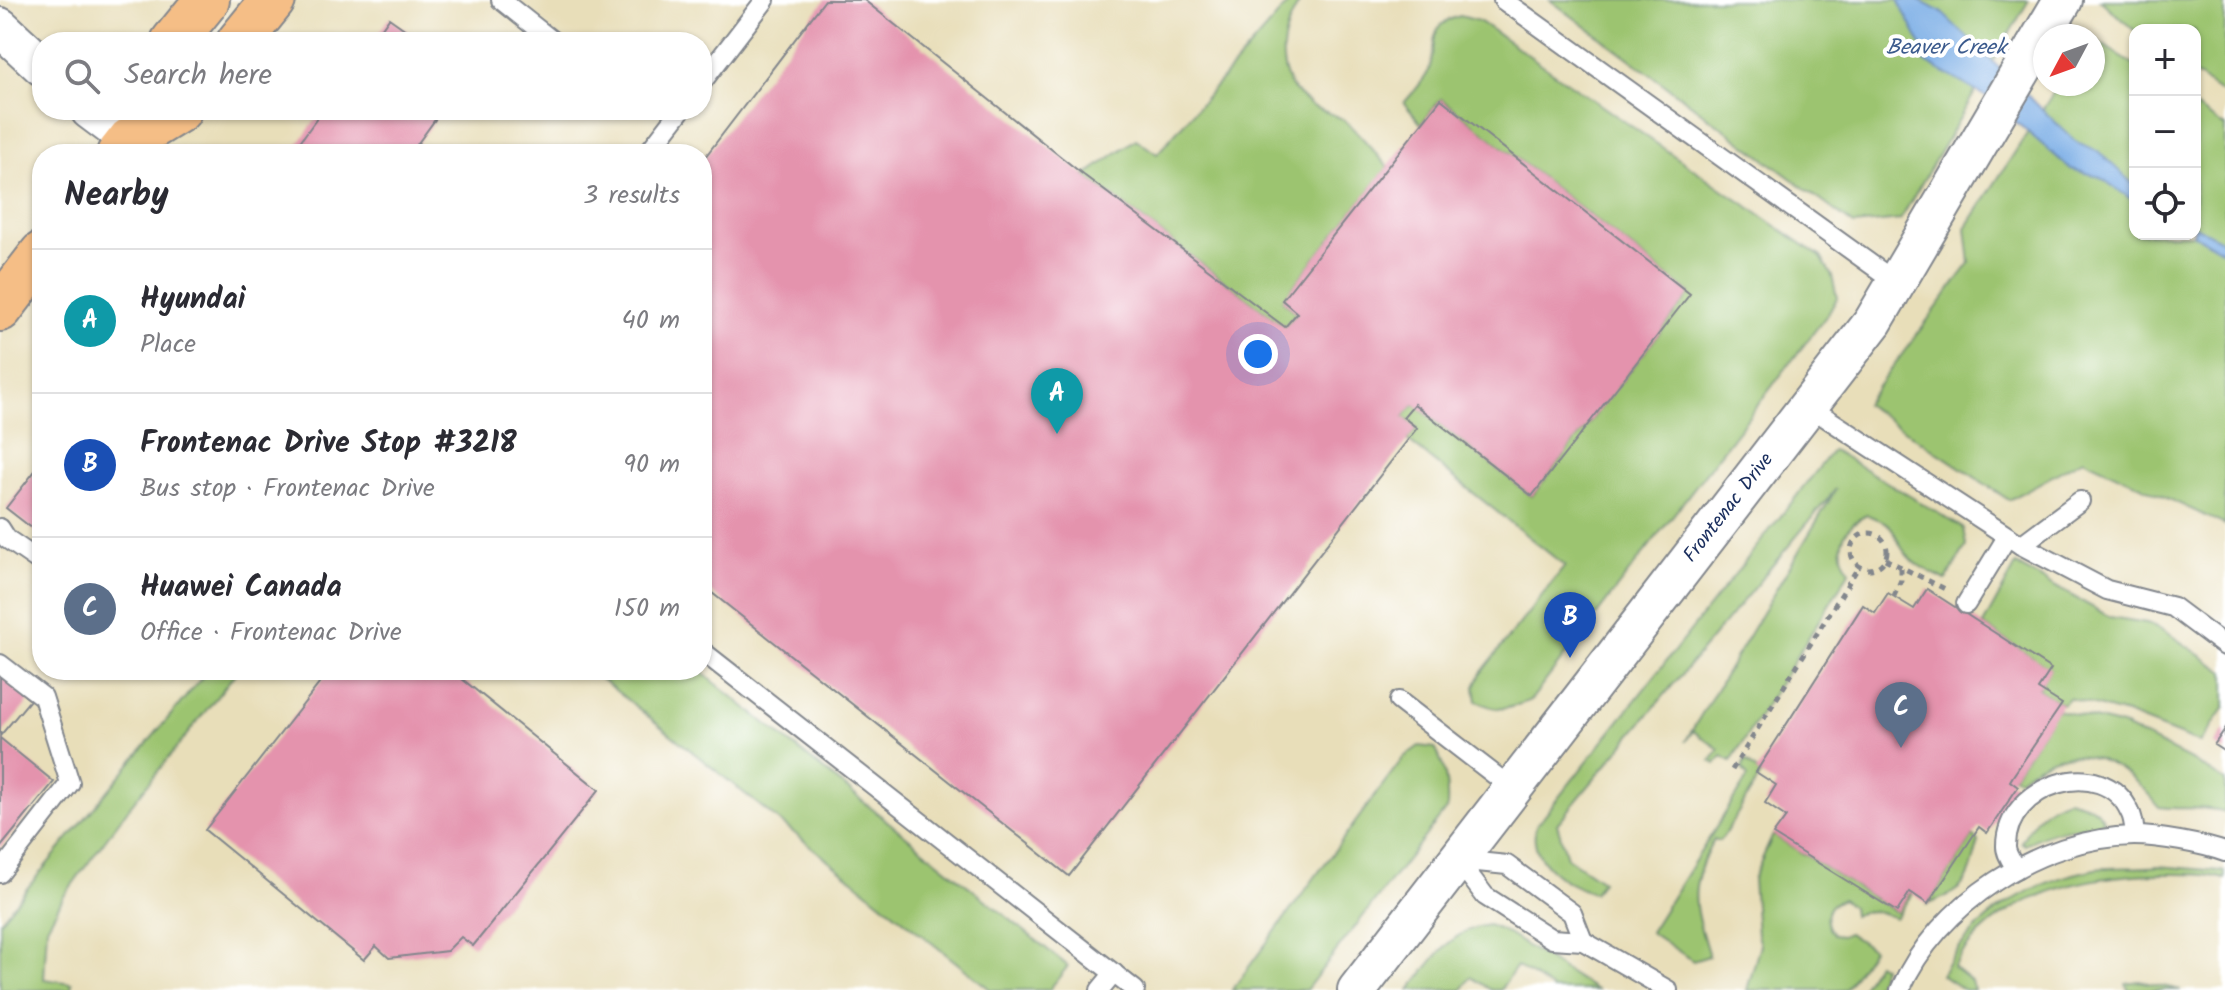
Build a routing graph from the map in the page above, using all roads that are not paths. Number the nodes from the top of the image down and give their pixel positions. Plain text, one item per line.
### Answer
1 (207, 0) edge
2 (273, 0) edge
3 (501, 0) edge
4 (765, 0) edge
5 (1503, 0) edge
6 (2063, 0) edge
7 (0, 27) edge
8 (181, 32) edge
9 (247, 32) edge
10 (541, 32) edge
11 (32, 57) edge
12 (712, 69) edge
13 (106, 120) edge
14 (159, 120) edge
15 (673, 120) edge
16 (129, 135) edge
17 (655, 144) edge
18 (32, 267) edge
19 (1897, 283) junction
20 (0, 309) edge
21 (1808, 406) junction
22 (2080, 501) dead end
23 (0, 528) edge
24 (2014, 541) junction
25 (32, 556) edge
26 (1966, 604) dead end
27 (2225, 646) edge
28 (712, 659) edge
29 (0, 664) edge
30 (1399, 701) dead end
31 (1513, 789) junction
32 (2135, 836) junction
33 (2225, 852) edge
34 (1458, 860) junction
35 (2016, 869) junction
36 (0, 873) edge
37 (1583, 941) junction
38 (1114, 973) junction
39 (1100, 990) edge
40 (1135, 990) edge
41 (1357, 990) edge
42 (1668, 990) edge
43 (1900, 990) edge

1 - 8 main road
2 - 9 main road
3 - 10 lane
4 - 12 lane
5 - 19 lane
6 - 19 street, Frontenac Drive
7 - 11 street
13 - 16 street
14 - 16 main road
15 - 17 lane
18 - 20 main road
19 - 21 street, Frontenac Drive
21 - 24 lane
21 - 31 street, Frontenac Drive
22 - 24 lane
23 - 25 lane
24 - 26 lane
24 - 27 lane
28 - 38 lane
29 - 36 lane
30 - 31 lane
31 - 34 street, Frontenac Drive
32 - 33 lane
32 - 35 lane
32 - 35 lane
34 - 37 lane
34 - 37 lane
34 - 41 street, Frontenac Drive
35 - 43 lane
37 - 42 lane
38 - 39 lane
38 - 40 lane

